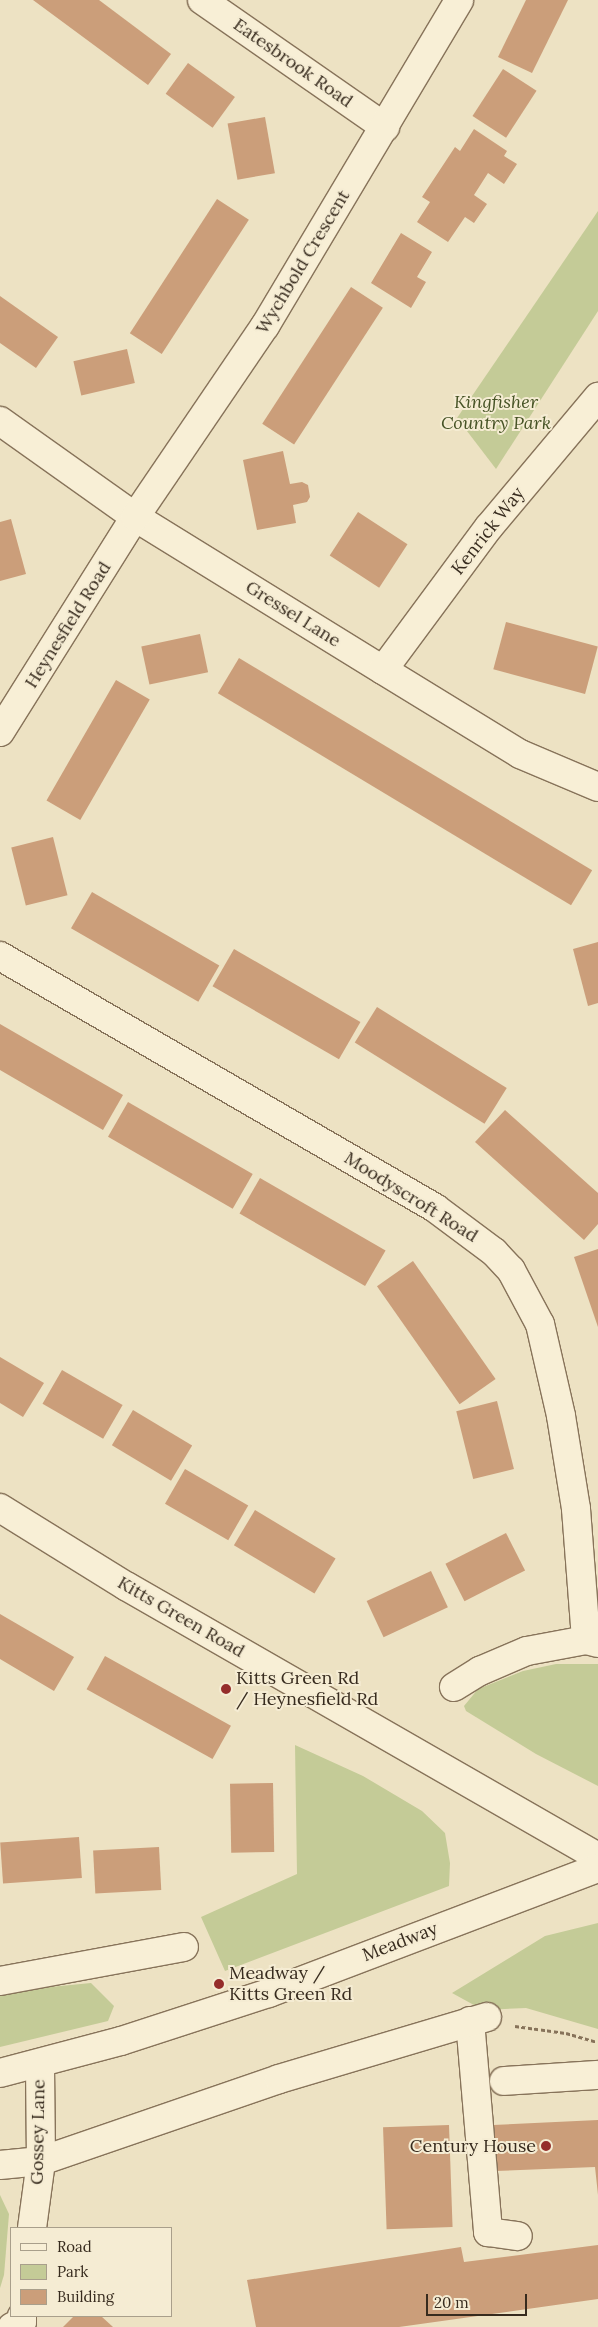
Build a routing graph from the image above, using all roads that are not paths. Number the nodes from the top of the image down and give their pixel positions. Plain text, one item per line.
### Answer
1 (202, 0) edge
2 (459, 0) edge
3 (385, 126) junction
4 (598, 397) edge
5 (0, 421) edge
6 (135, 517) junction
7 (383, 670) junction
8 (0, 732) edge
9 (598, 787) edge
10 (0, 956) edge
11 (0, 1508) edge
12 (592, 1641) edge
13 (454, 1687) dead end
14 (598, 1857) edge
15 (598, 1868) edge
16 (184, 1947) dead end
17 (0, 1981) edge
18 (40, 2065) junction
19 (0, 2074) edge
20 (598, 2075) edge
21 (504, 2081) dead end
22 (41, 2161) junction
23 (0, 2165) edge
24 (32, 2227) edge
25 (518, 2236) dead end

1 - 3 street, Eatesbrook Road
2 - 3 street, Wychbold Crescent
3 - 6 street, Wychbold Crescent
4 - 7 street, Kenrick Way
5 - 6 street, Gressel Lane
6 - 7 street, Gressel Lane
6 - 8 street, Heynesfield Road
7 - 9 street, Gressel Lane
10 - 12 street, Moodyscroft Road
11 - 14 street, Kitts Green Road
12 - 13 street, Moodyscroft Road
15 - 18 street, Meadway
16 - 17 street
18 - 19 street, Meadway
18 - 22 street, Gossey Lane
20 - 21 street
22 - 23 street
22 - 24 street, Gossey Lane
22 - 25 street

